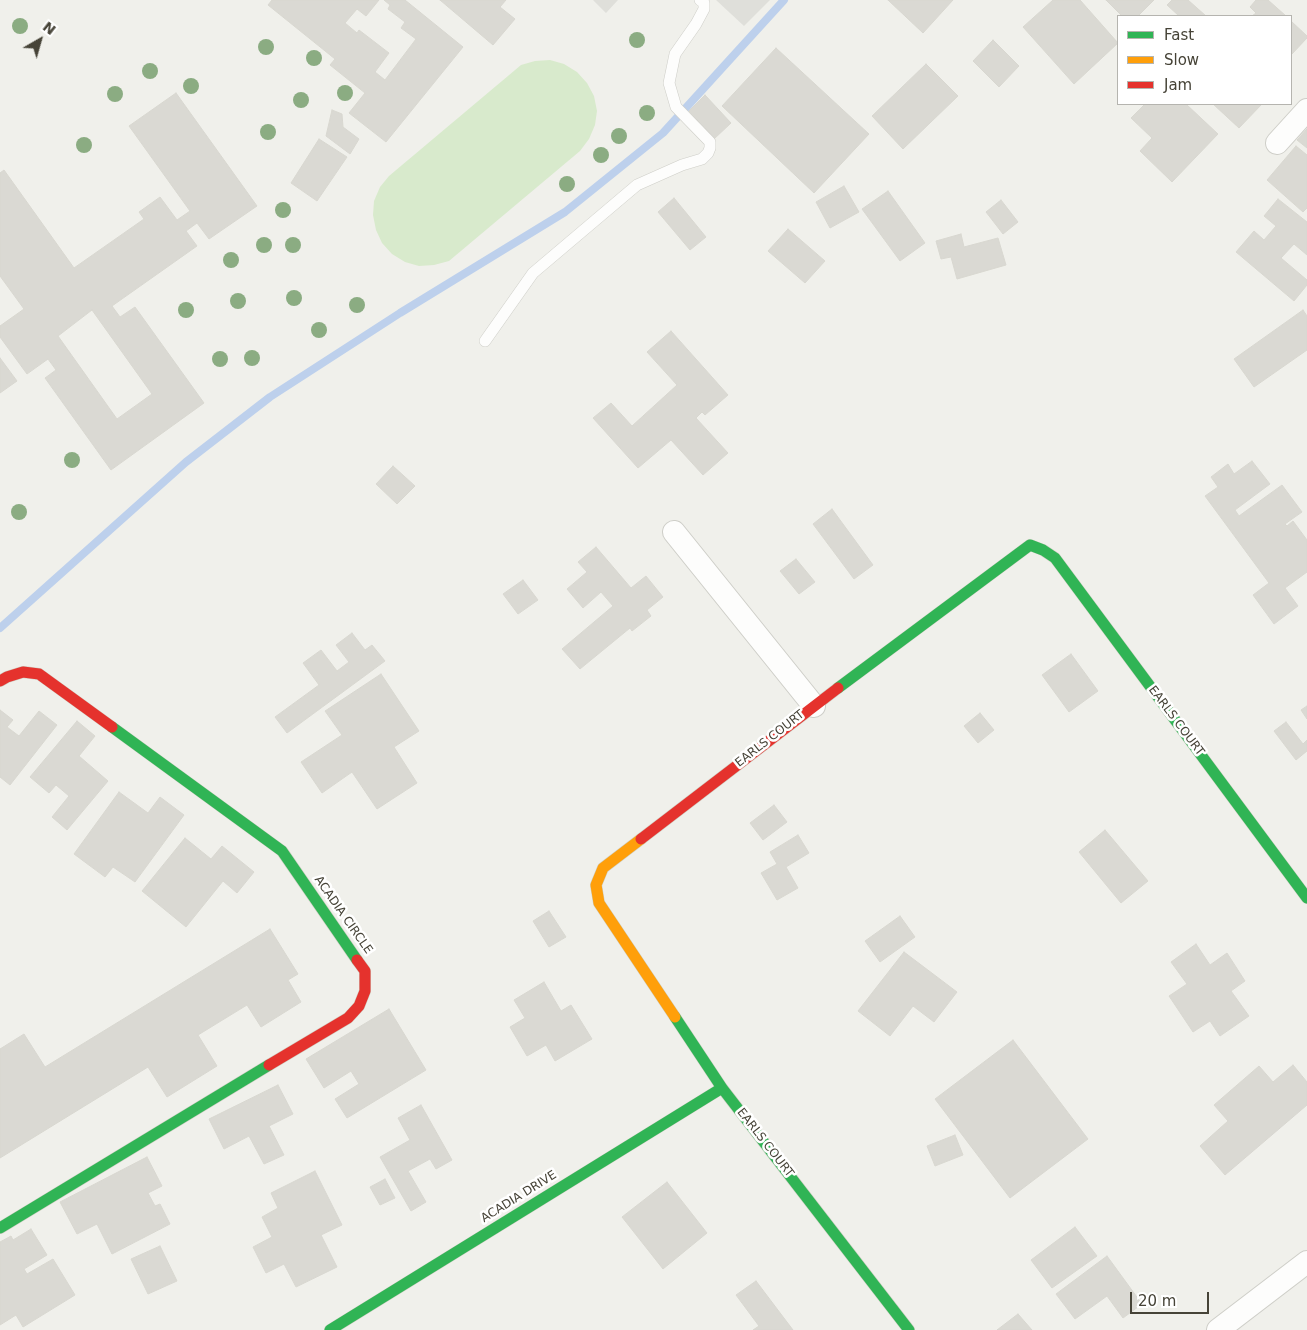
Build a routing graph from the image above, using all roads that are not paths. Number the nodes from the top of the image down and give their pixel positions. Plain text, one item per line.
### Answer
1 (700, 0) edge
2 (1307, 110) edge
3 (1277, 143) dead end
4 (485, 341) dead end
5 (674, 532) dead end
6 (0, 681) edge
7 (814, 706) junction
8 (1307, 898) edge
9 (722, 1088) junction
10 (0, 1228) edge
11 (1307, 1262) edge
12 (330, 1330) edge
13 (909, 1330) edge
14 (1218, 1330) edge

1 - 4 lane
2 - 3 street
5 - 7 street
6 - 10 street, ACADIA CIRCLE
7 - 8 street, EARLS COURT
7 - 9 street, EARLS COURT
9 - 12 street, ACADIA DRIVE
9 - 13 street, EARLS COURT
11 - 14 street

